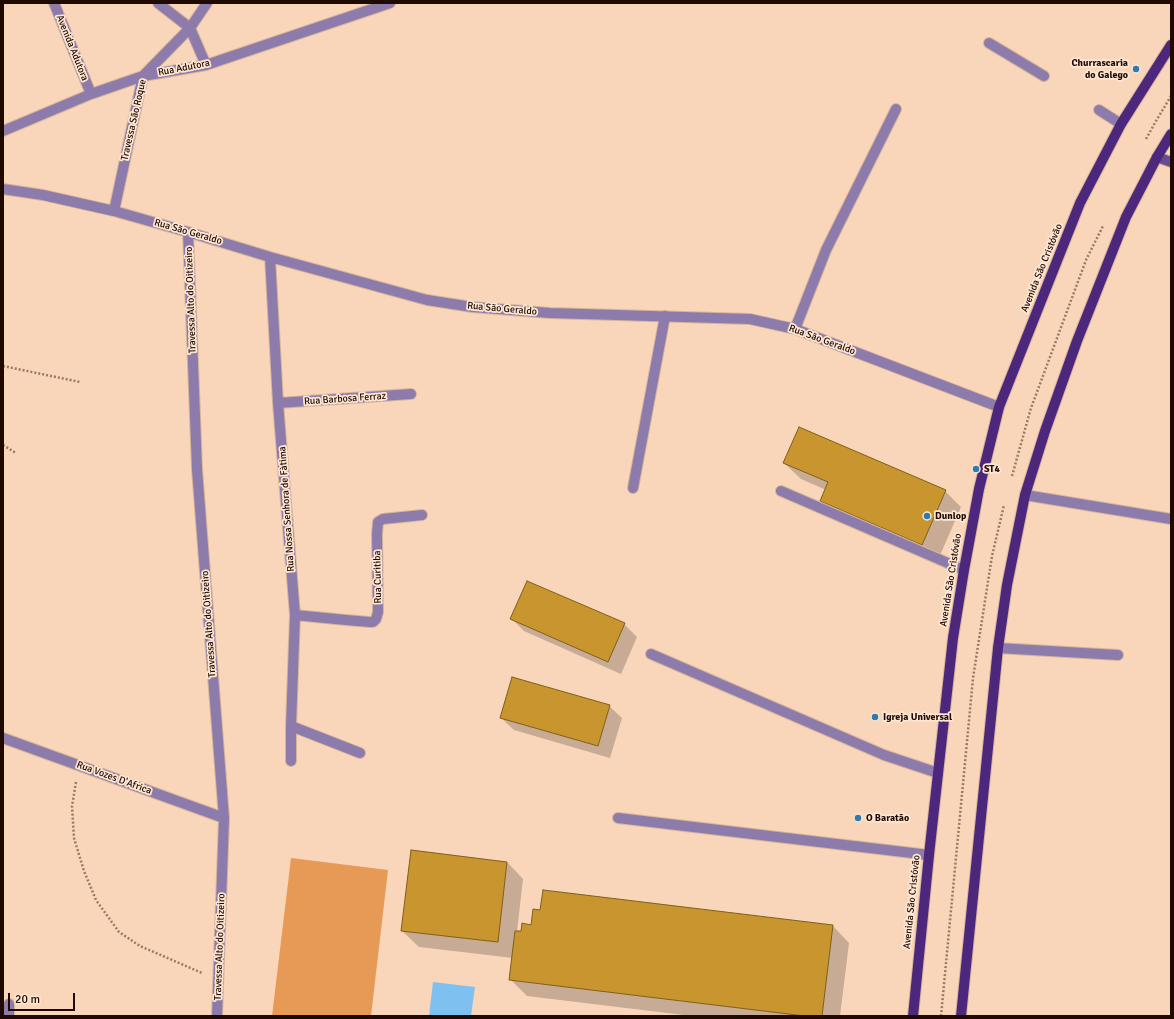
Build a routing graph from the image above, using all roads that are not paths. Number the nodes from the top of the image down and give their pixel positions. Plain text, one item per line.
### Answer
1 (54, 3) edge
2 (158, 3) edge
3 (207, 3) edge
4 (390, 3) edge
5 (190, 28) junction
6 (989, 43) dead end
7 (1171, 44) edge
8 (206, 65) junction
9 (143, 76) junction
10 (1044, 76) dead end
11 (91, 94) junction
12 (896, 110) dead end
13 (1099, 110) dead end
14 (1121, 124) junction
15 (3, 131) edge
16 (1171, 134) edge
17 (1157, 157) junction
18 (1171, 162) edge
19 (3, 189) edge
20 (114, 211) junction
21 (188, 232) junction
22 (270, 257) junction
23 (665, 316) junction
24 (794, 329) junction
25 (411, 394) dead end
26 (278, 403) junction
27 (1000, 407) junction
28 (633, 488) dead end
29 (781, 491) dead end
30 (1025, 495) junction
31 (422, 515) dead end
32 (1171, 519) edge
33 (964, 570) junction
34 (295, 615) junction
35 (998, 648) junction
36 (651, 654) dead end
37 (1118, 655) dead end
38 (291, 726) junction
39 (3, 738) edge
40 (360, 753) dead end
41 (291, 762) dead end
42 (938, 773) junction
43 (224, 818) junction
44 (618, 818) dead end
45 (929, 855) junction
46 (9, 1004) dead end
47 (9, 1016) edge
48 (217, 1016) edge
49 (913, 1016) edge
50 (961, 1016) edge

1 - 11 street, Avenida Adutora
2 - 5 street
3 - 5 street, Travessa São Roque
4 - 8 street, Rua Adutora
5 - 8 street
5 - 9 street, Travessa São Roque
6 - 10 street
7 - 14 main road, Avenida São Cristóvão
8 - 9 street, Rua Adutora
9 - 11 street, Rua Adutora
9 - 20 street, Travessa São Roque
11 - 15 street, Rua Adutora
12 - 24 street
13 - 14 street
14 - 27 main road, Avenida São Cristóvão
16 - 17 main road
17 - 18 street
17 - 30 main road
19 - 20 street, Rua São Geraldo
20 - 21 street, Rua São Geraldo
21 - 22 street, Rua São Geraldo
21 - 43 street, Travessa Alto do Oitizeiro
22 - 23 street, Rua São Geraldo
22 - 26 street, Rua Nossa Senhora de Fàtima
23 - 24 street, Rua São Geraldo
23 - 28 street
24 - 27 street, Rua São Geraldo
25 - 26 street, Rua Barbosa Ferraz
26 - 34 street, Rua Nossa Senhora de Fàtima
27 - 33 main road, Avenida São Cristóvão
29 - 33 street
30 - 32 street
30 - 35 main road
31 - 34 street, Rua Curitiba
33 - 42 main road, Avenida São Cristóvão
34 - 38 street, Rua Nossa Senhora de Fàtima
35 - 37 street
35 - 50 main road
36 - 42 street
38 - 40 street
38 - 41 street, Rua Nossa Senhora de Fàtima
39 - 43 street, Rua Vozes D'Africa
42 - 45 main road, Avenida São Cristóvão
43 - 48 street, Travessa Alto do Oitizeiro
44 - 45 street
45 - 49 main road, Avenida São Cristóvão
46 - 47 street

